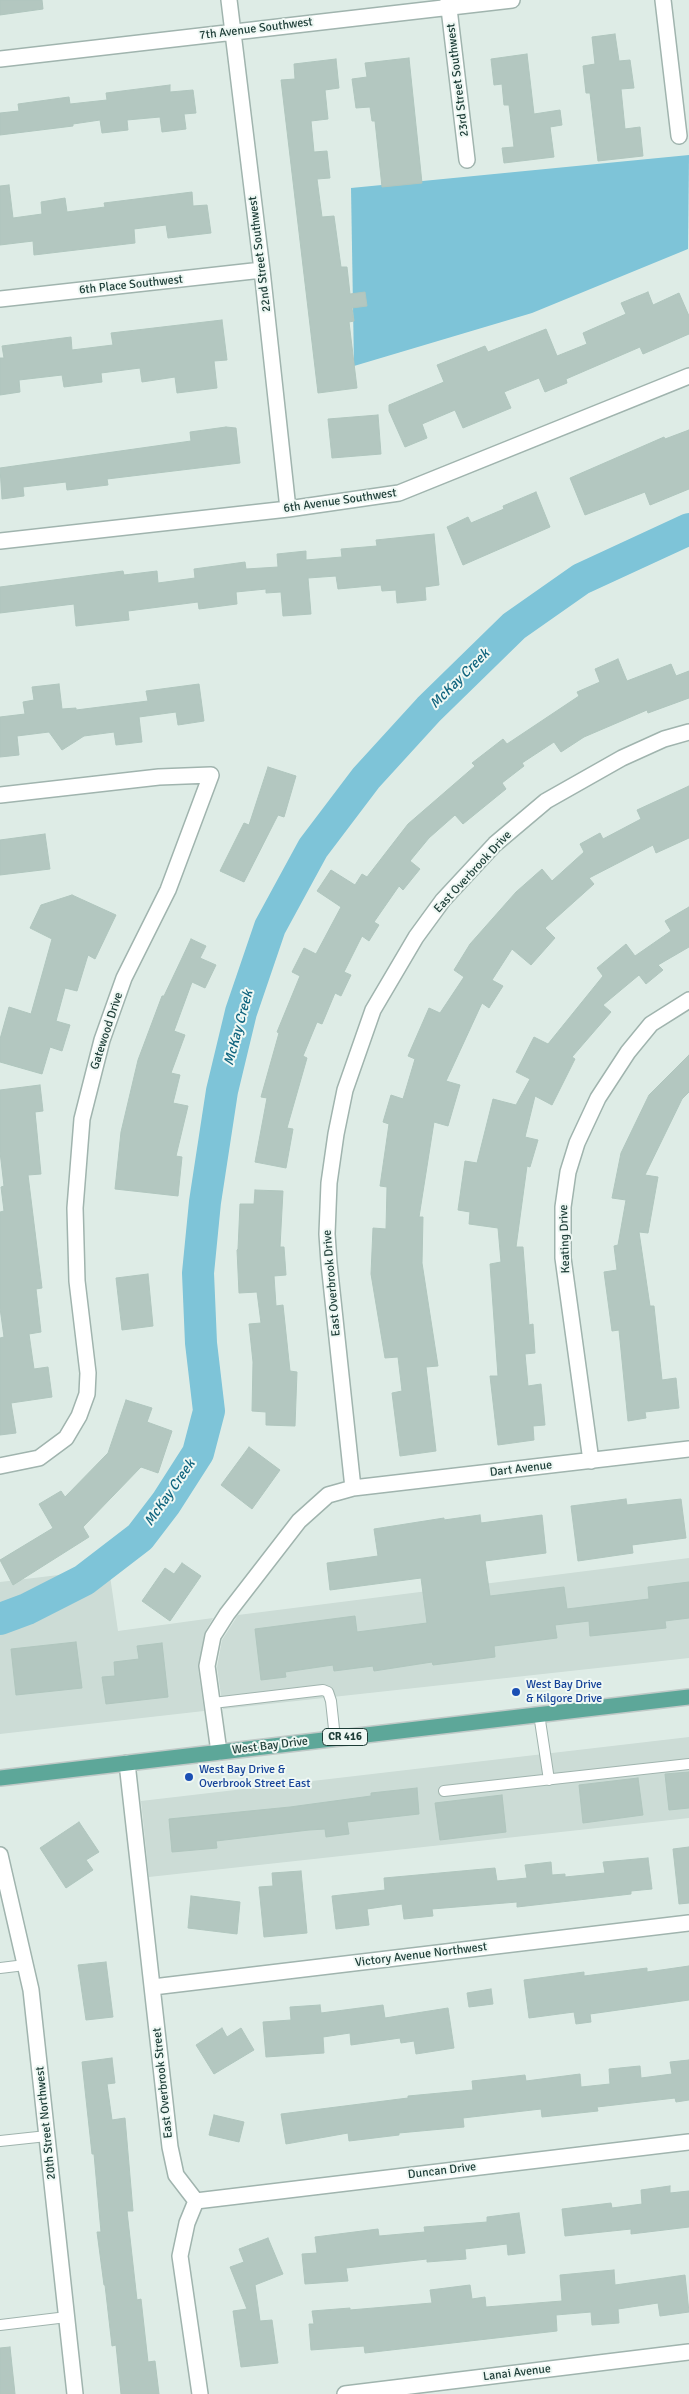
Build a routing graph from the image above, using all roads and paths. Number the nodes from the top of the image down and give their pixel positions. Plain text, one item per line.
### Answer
1 (229, 0) edge
2 (512, 0) edge
3 (663, 0) edge
4 (448, 3) edge
5 (233, 31) junction
6 (0, 59) edge
7 (679, 136) dead end
8 (467, 160) dead end
9 (262, 270) junction
10 (0, 299) edge
11 (689, 376) edge
12 (288, 509) junction
13 (0, 541) edge
14 (689, 732) edge
15 (0, 795) edge
16 (689, 1000) edge
17 (689, 1449) edge
18 (591, 1461) junction
19 (0, 1466) edge
20 (353, 1488) junction
21 (689, 1696) edge
22 (212, 1703) junction
23 (539, 1714) junction
24 (336, 1738) junction
25 (219, 1752) junction
26 (127, 1763) junction
27 (689, 1764) edge
28 (0, 1778) edge
29 (549, 1780) junction
30 (444, 1790) dead end
31 (0, 1856) edge
32 (689, 1923) edge
33 (26, 1965) junction
34 (0, 1968) edge
35 (153, 1987) junction
36 (47, 2136) junction
37 (0, 2141) edge
38 (689, 2142) edge
39 (196, 2201) junction
40 (67, 2318) junction
41 (0, 2325) edge
42 (689, 2352) edge
43 (75, 2394) edge
44 (200, 2394) edge
45 (345, 2394) edge

1 - 5 street, 22nd Street Southwest
2 - 4 street, 7th Avenue Southwest
3 - 7 street
4 - 5 street, 7th Avenue Southwest
4 - 8 street, 23rd Street Southwest
5 - 6 street, 7th Avenue Southwest
5 - 9 street, 22nd Street Southwest
9 - 10 street, 6th Place Southwest
9 - 12 street, 22nd Street Southwest
11 - 12 street, 6th Avenue Southwest
12 - 13 street, 6th Avenue Southwest
14 - 20 street, East Overbrook Drive
15 - 19 street, Gatewood Drive
16 - 18 street, Keating Drive
17 - 18 street, Dart Avenue
18 - 20 street, Dart Avenue
20 - 22 street
21 - 23 main road, West Bay Drive / CR 416
22 - 24 lane
22 - 25 street
23 - 24 main road, West Bay Drive / CR 416
23 - 29 lane
24 - 25 main road, West Bay Drive / CR 416
25 - 26 main road, West Bay Drive / CR 416
26 - 28 main road, West Bay Drive / CR 416
26 - 35 street, East Overbrook Street
27 - 29 lane
29 - 30 lane
31 - 33 street, 20th Street Northwest
32 - 35 street, Victory Avenue Northwest
33 - 34 lane
33 - 36 street, 20th Street Northwest
35 - 39 street, East Overbrook Street
36 - 37 lane
36 - 40 street, 20th Street Northwest
38 - 39 street, Duncan Drive
39 - 44 street
40 - 41 lane
40 - 43 street, 20th Street Northwest
42 - 45 street, Lanai Avenue

